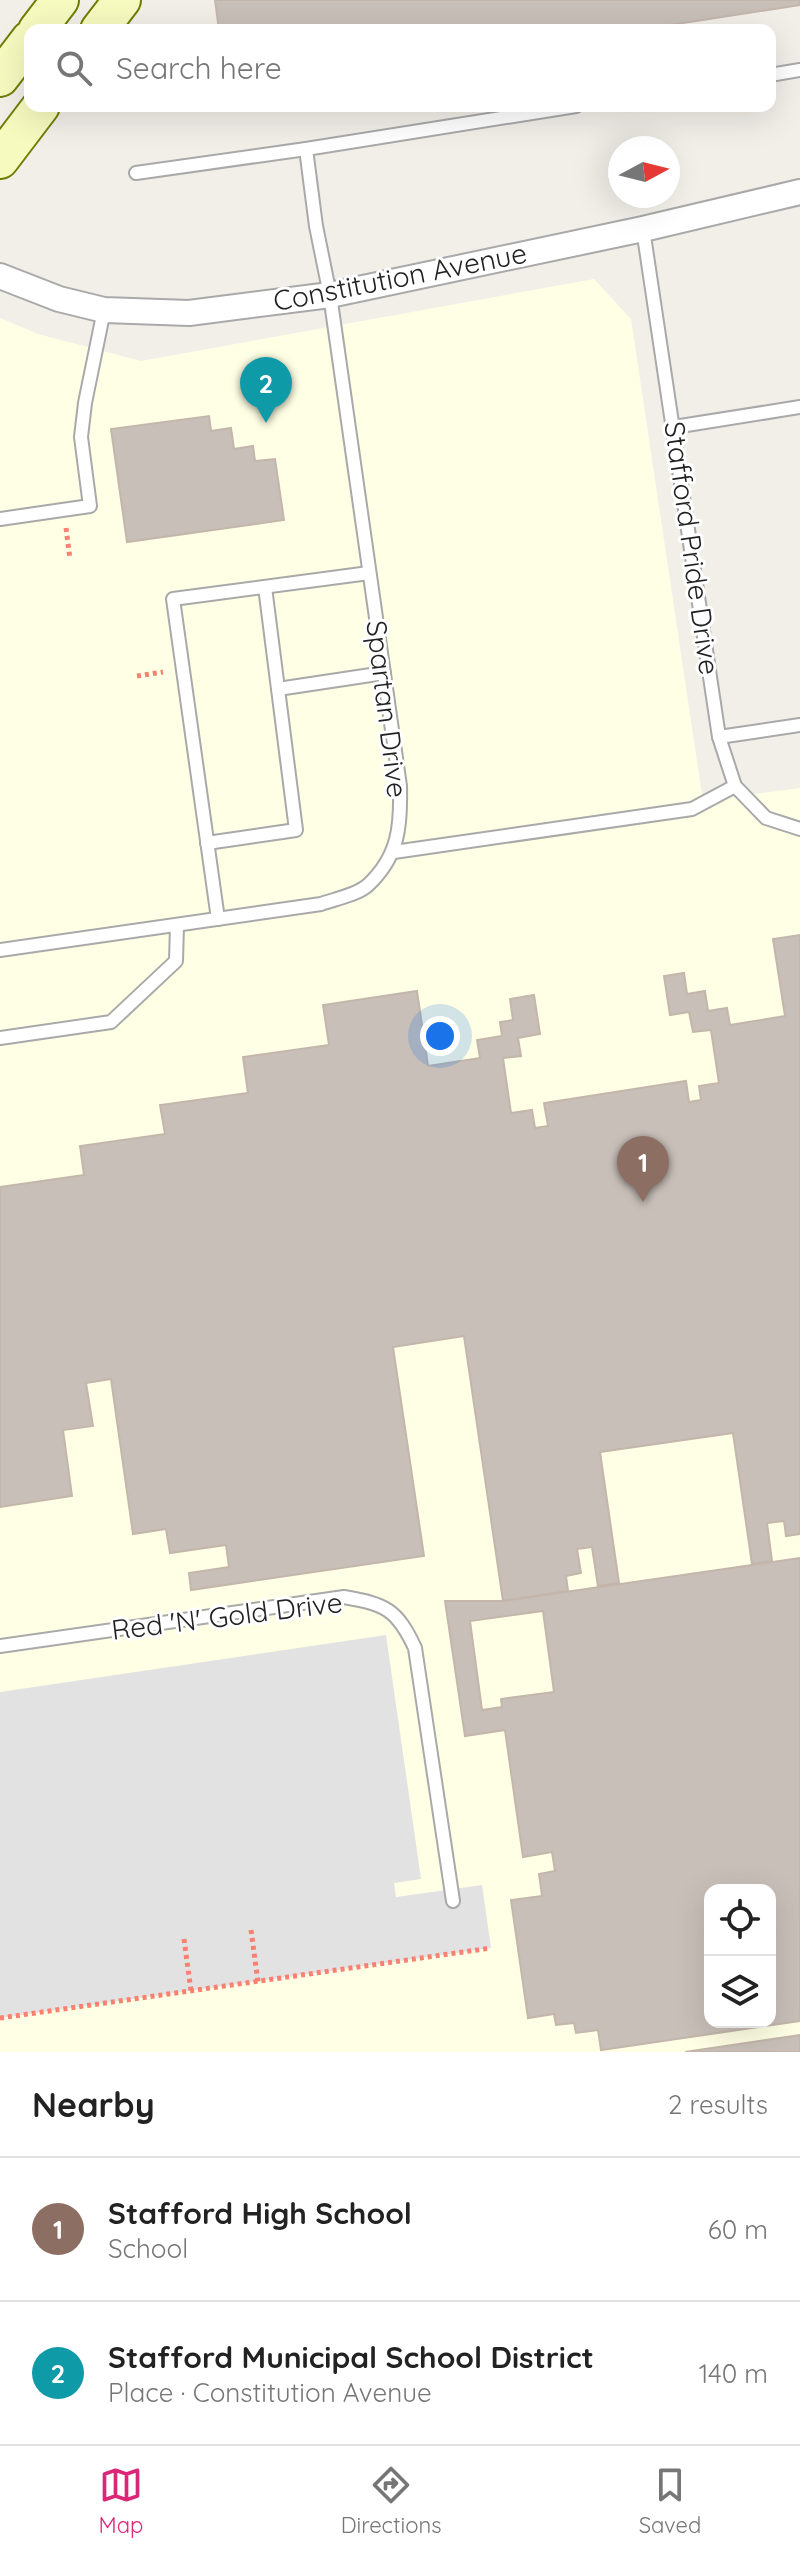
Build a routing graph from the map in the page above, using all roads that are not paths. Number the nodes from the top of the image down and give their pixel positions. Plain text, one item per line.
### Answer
1 (60, 0) edge
2 (122, 0) edge
3 (42, 24) edge
4 (104, 24) edge
5 (24, 47) edge
6 (800, 70) edge
7 (776, 74) edge
8 (0, 78) edge
9 (36, 112) edge
10 (538, 112) edge
11 (306, 149) junction
12 (0, 160) edge
13 (136, 173) dead end
14 (800, 192) edge
15 (643, 229) junction
16 (0, 276) edge
17 (330, 295) junction
18 (104, 310) junction
19 (800, 407) edge
20 (674, 427) junction
21 (0, 519) edge
22 (369, 573) junction
23 (265, 587) junction
24 (384, 673) junction
25 (278, 689) junction
26 (800, 725) edge
27 (719, 737) junction
28 (735, 786) junction
29 (800, 829) edge
30 (207, 843) junction
31 (394, 852) junction
32 (218, 919) junction
33 (177, 925) junction
34 (0, 950) edge
35 (0, 1038) edge
36 (0, 1646) edge
37 (453, 1901) dead end

1 - 3 main road
2 - 4 main road
5 - 8 main road
6 - 7 lane
9 - 12 main road
10 - 11 lane
11 - 13 lane
11 - 17 lane, Spartan Drive
14 - 15 street, Constitution Avenue
15 - 17 street, Constitution Avenue
15 - 20 lane, Stafford Pride Drive
16 - 18 street, Constitution Avenue
17 - 18 street, Constitution Avenue
17 - 22 lane, Spartan Drive
18 - 21 lane
19 - 20 lane
20 - 27 lane, Stafford Pride Drive
22 - 23 lane
22 - 24 lane, Spartan Drive
23 - 25 lane
23 - 30 lane
24 - 25 lane
24 - 31 lane, Spartan Drive
25 - 30 lane
26 - 27 lane
27 - 28 lane, Stafford Pride Drive
28 - 29 lane, Stafford Pride Drive
28 - 31 lane
30 - 32 lane
31 - 32 lane, Spartan Drive
32 - 33 lane, Spartan Drive
33 - 34 lane, Spartan Drive
33 - 35 lane
36 - 37 lane, Red 'N' Gold Drive

